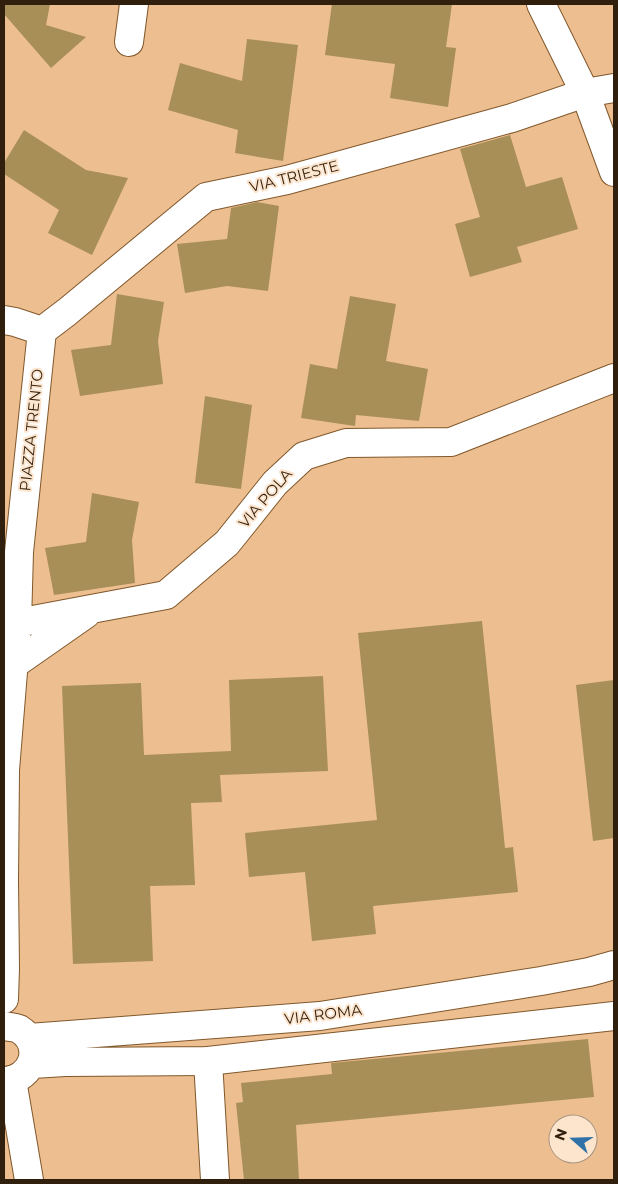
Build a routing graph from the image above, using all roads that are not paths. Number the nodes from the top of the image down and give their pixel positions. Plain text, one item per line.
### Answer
1 (134, 4) edge
2 (540, 4) edge
3 (129, 42) dead end
4 (614, 88) edge
5 (586, 93) junction
6 (614, 172) edge
7 (4, 320) edge
8 (42, 331) junction
9 (614, 378) edge
10 (11, 549) edge
11 (10, 595) edge
12 (93, 609) junction
13 (17, 623) junction
14 (13, 664) junction
15 (5, 760) edge
16 (614, 965) edge
17 (4, 999) edge
18 (614, 1016) edge
19 (4, 1026) edge
20 (208, 1061) junction
21 (19, 1066) edge
22 (29, 1180) edge
23 (214, 1180) edge

1 - 3 street
2 - 5 street
4 - 5 street, VIA TRIESTE
5 - 6 street
5 - 8 street, VIA TRIESTE
7 - 8 street
8 - 10 street, PIAZZA TRENTO
9 - 12 street, VIA POLA
10 - 11 street
11 - 13 street
12 - 13 street, VIA POLA
12 - 14 street
13 - 14 street
14 - 15 street
15 - 17 street
16 - 21 street, VIA ROMA
18 - 20 street
19 - 21 street
20 - 21 street
20 - 23 street
21 - 22 street

